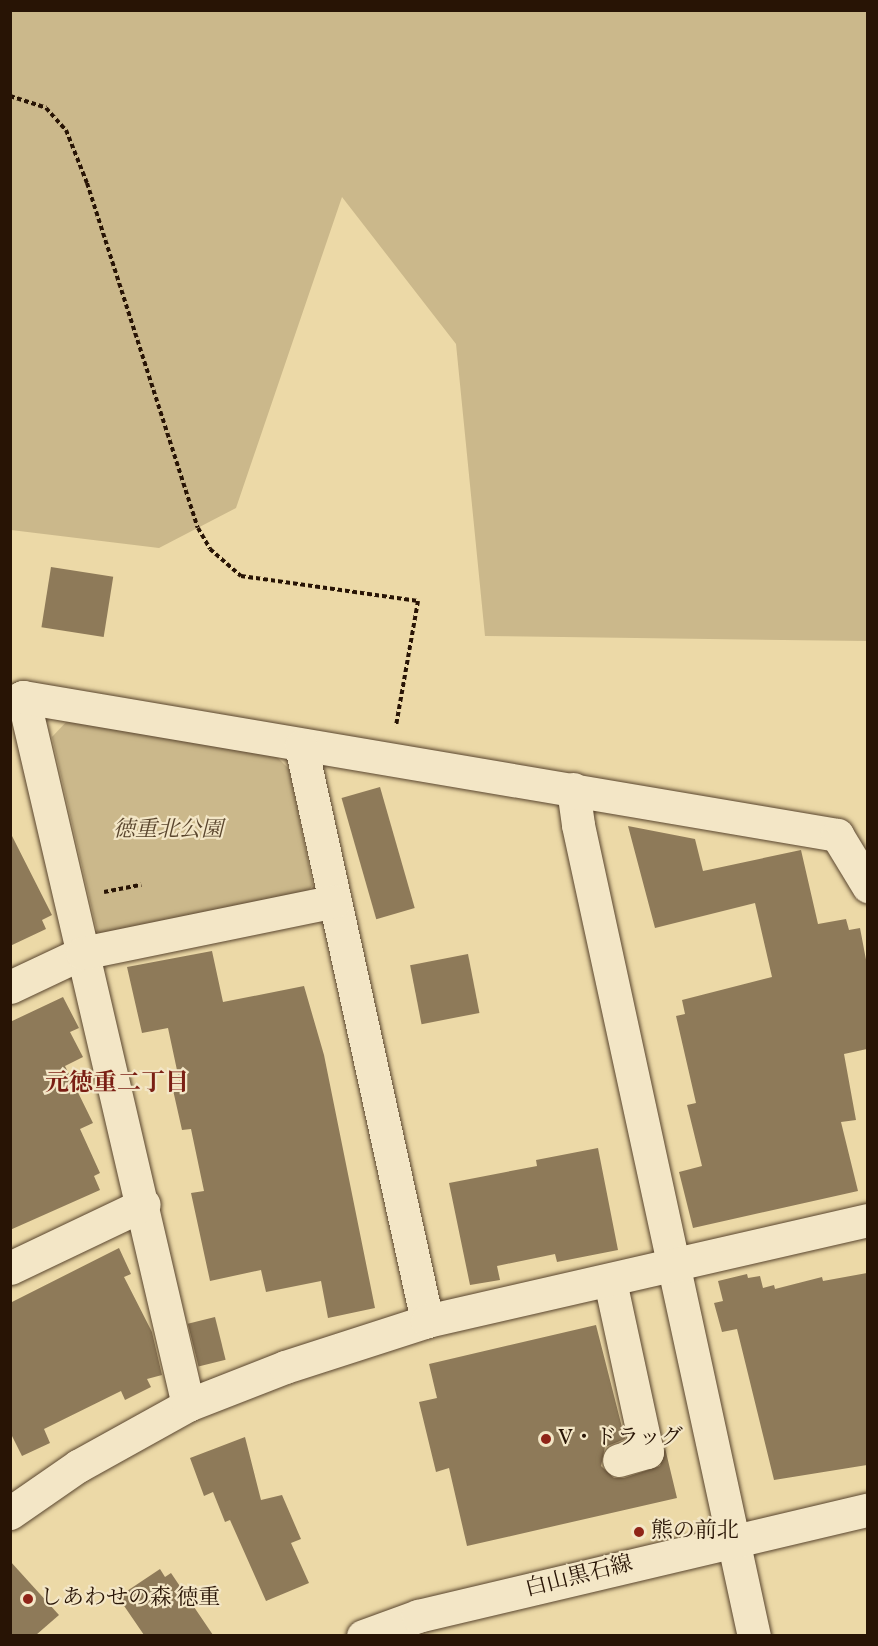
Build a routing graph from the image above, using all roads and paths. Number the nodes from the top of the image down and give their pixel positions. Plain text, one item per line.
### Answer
1 (10, 96) edge
2 (17, 700) edge
3 (301, 746) junction
4 (391, 756) junction
5 (573, 789) junction
6 (141, 885) dead end
7 (867, 886) edge
8 (104, 892) dead end
9 (335, 901) junction
10 (82, 953) junction
11 (10, 987) edge
12 (144, 1204) junction
13 (867, 1220) edge
14 (675, 1263) junction
15 (10, 1268) edge
16 (613, 1295) junction
17 (427, 1321) junction
18 (188, 1405) junction
19 (619, 1460) dead end
20 (867, 1510) edge
21 (10, 1513) edge
22 (732, 1540) junction
23 (363, 1635) edge
24 (754, 1635) edge

1 - 4 path
2 - 3 street
2 - 10 street
3 - 4 street
3 - 9 street
4 - 5 street
5 - 7 street
5 - 14 street
6 - 8 path
9 - 10 street
9 - 17 street
10 - 11 street
10 - 12 street
12 - 15 street
12 - 18 street
13 - 14 street
14 - 16 street
14 - 22 street
16 - 17 street
16 - 19 street
17 - 18 street
18 - 21 street
20 - 22 street, 白山黒石線
22 - 23 street, 白山黒石線
22 - 24 street

